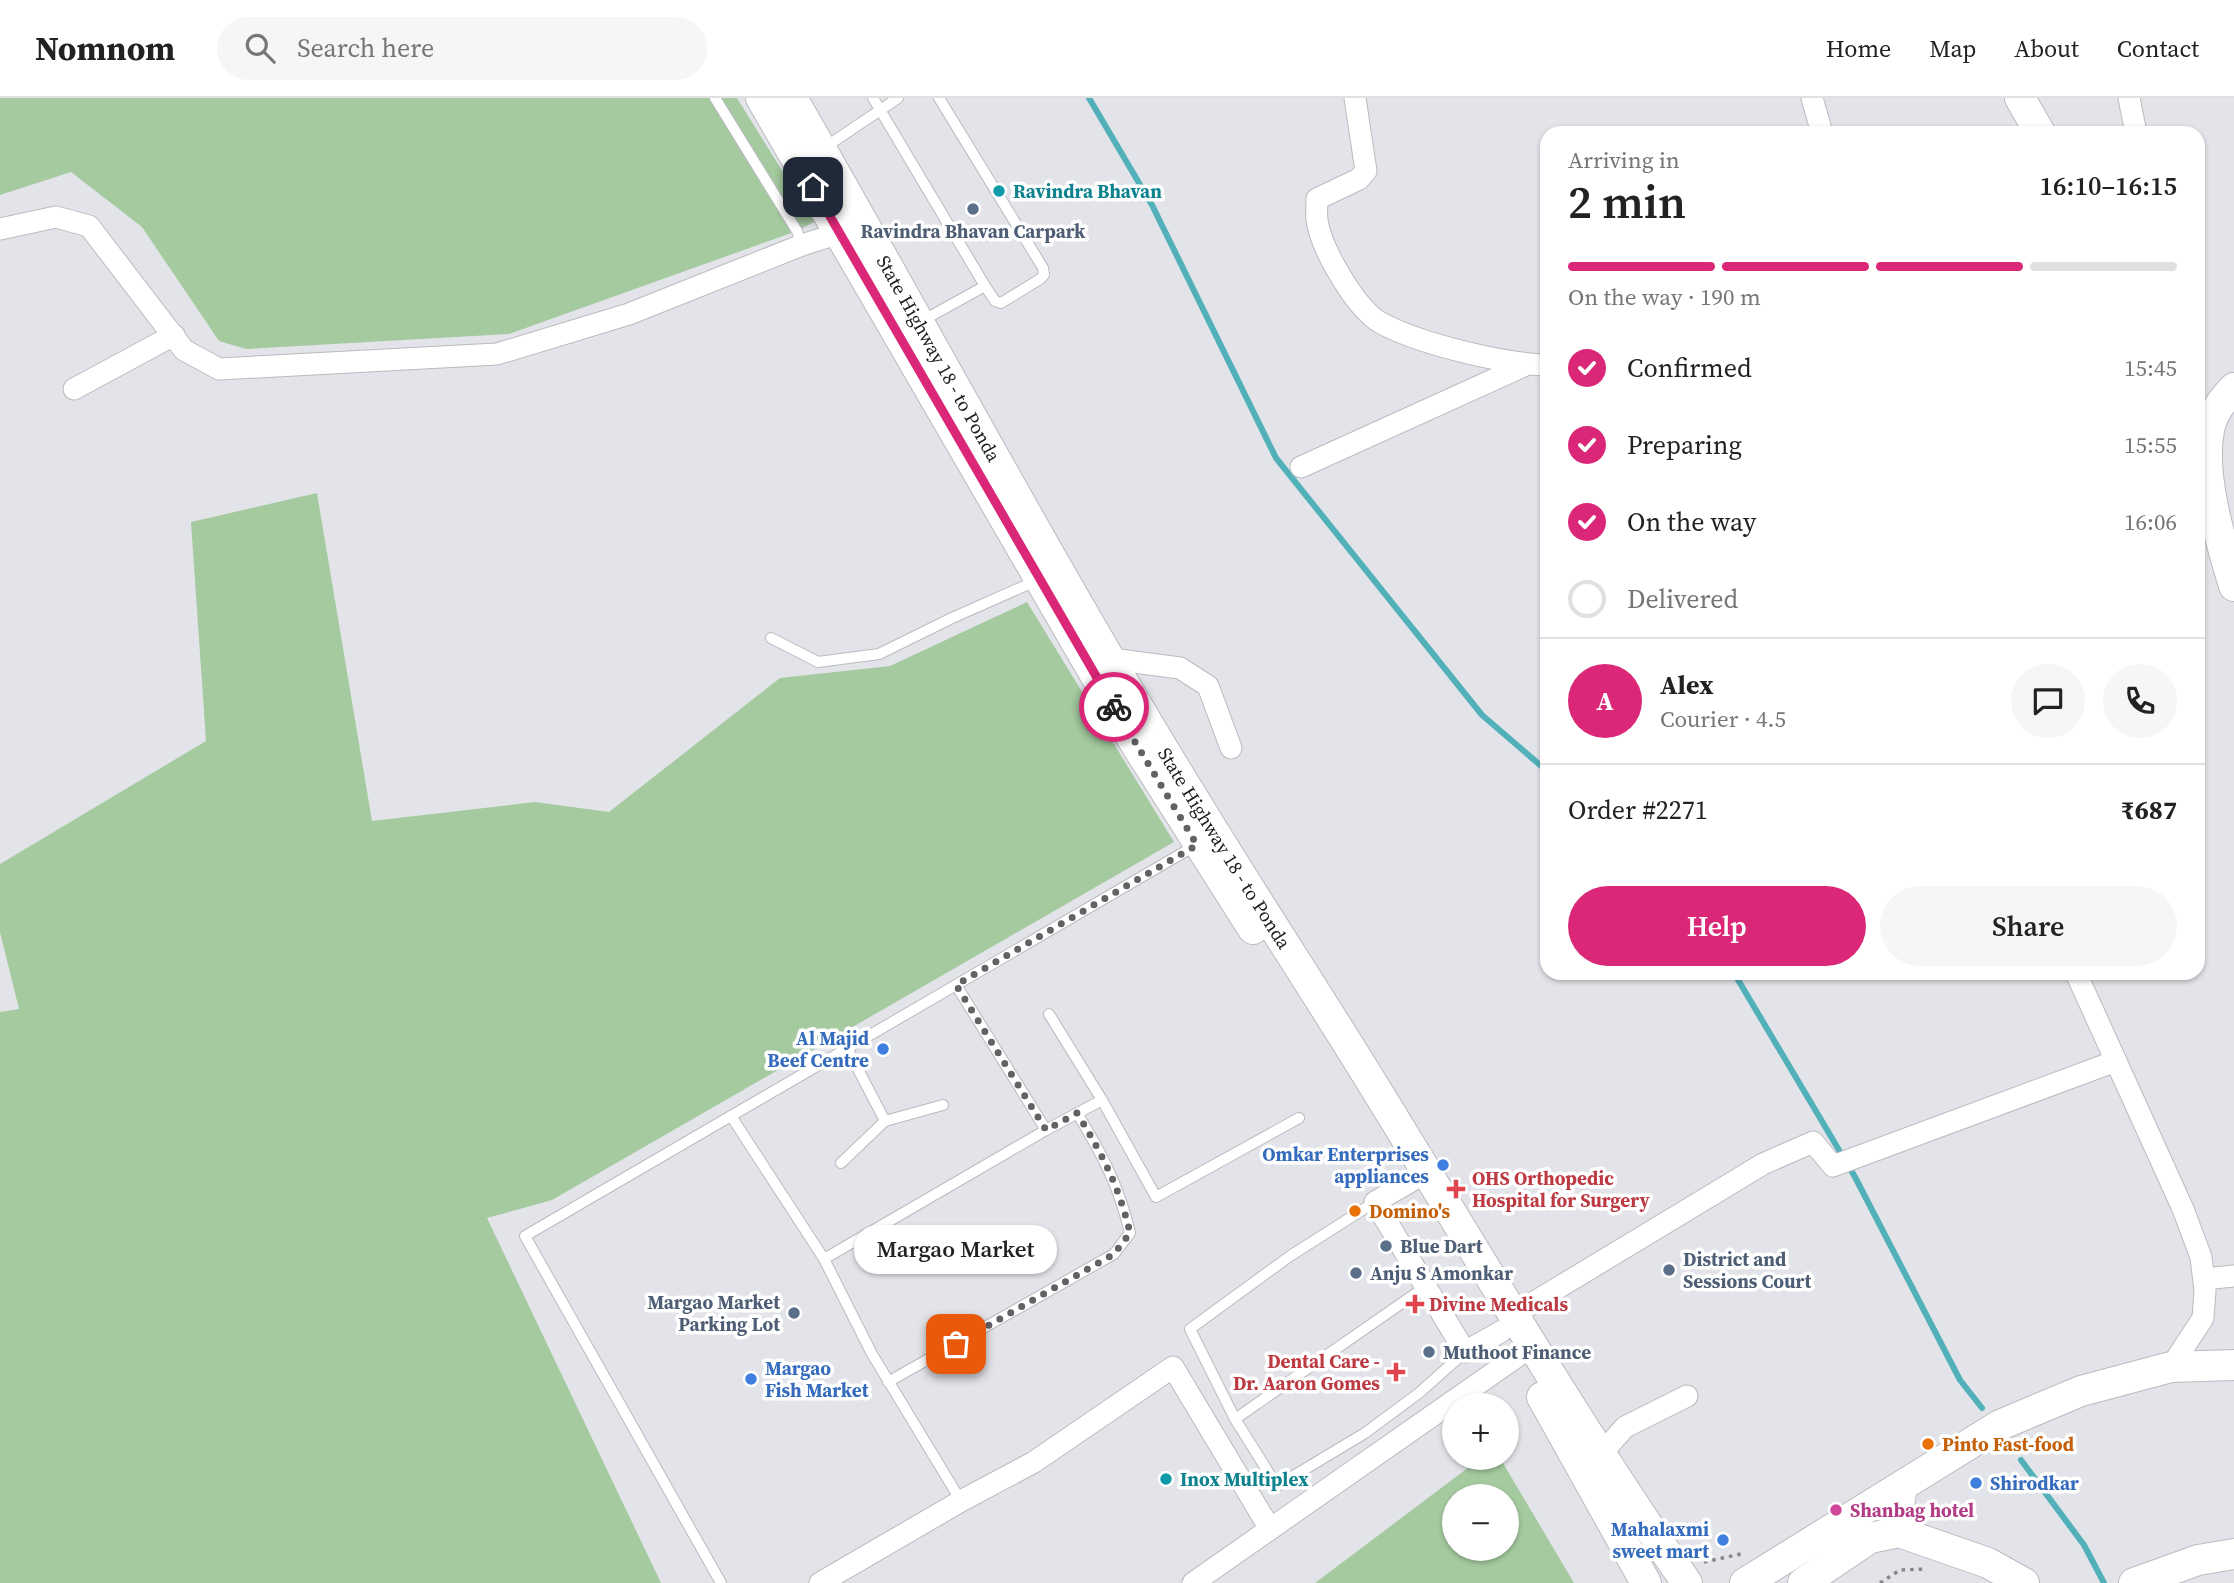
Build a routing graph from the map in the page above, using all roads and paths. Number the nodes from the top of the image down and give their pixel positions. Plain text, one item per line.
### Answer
1 (715, 98) edge
2 (761, 98) edge
3 (792, 98) edge
4 (873, 98) edge
5 (898, 98) edge
6 (939, 98) edge
7 (1355, 98) edge
8 (1812, 98) edge
9 (2020, 98) edge
10 (2129, 98) edge
11 (879, 110) junction
12 (1820, 126) edge
13 (2036, 126) edge
14 (2135, 126) edge
15 (821, 149) junction
16 (0, 229) edge
17 (852, 229) junction
18 (802, 245) junction
19 (985, 286) junction
20 (919, 322) junction
21 (174, 334) junction
22 (1538, 365) edge
23 (2234, 388) edge
24 (75, 389) dead end
25 (2205, 413) edge
26 (2205, 419) edge
27 (1301, 467) dead end
28 (1041, 579) junction
29 (2234, 586) edge
30 (771, 638) dead end
31 (1111, 659) junction
32 (1231, 748) dead end
33 (1207, 839) junction
34 (2079, 980) edge
35 (956, 985) junction
36 (1049, 1014) dead end
37 (847, 1048) junction
38 (2116, 1061) junction
39 (1102, 1100) junction
40 (943, 1105) dead end
41 (1077, 1113) junction
42 (732, 1116) junction
43 (1299, 1118) dead end
44 (885, 1121) junction
45 (1046, 1130) junction
46 (841, 1163) dead end
47 (1413, 1180) junction
48 (1375, 1202) junction
49 (824, 1259) junction
50 (2234, 1276) edge
51 (2204, 1279) junction
52 (1425, 1287) junction
53 (1508, 1323) junction
54 (1465, 1352) junction
55 (1525, 1352) junction
56 (2234, 1365) edge
57 (2171, 1367) junction
58 (888, 1382) junction
59 (1687, 1396) dead end
60 (1235, 1419) junction
61 (1601, 1455) junction
62 (1907, 1483) junction
63 (961, 1501) junction
64 (1270, 1529) junction
65 (1912, 1536) junction
66 (2234, 1555) edge
67 (1929, 1569) dead end
68 (1813, 1579) edge
69 (721, 1583) edge
70 (820, 1583) edge
71 (1193, 1583) edge
72 (1646, 1583) edge
73 (1687, 1583) edge
74 (1745, 1583) edge
75 (1880, 1583) edge
76 (2024, 1583) edge
77 (2134, 1583) edge

1 - 18 lane
2 - 17 main road, State Highway 18 - to Ponda
3 - 15 main road, State Highway 18 - to Ponda
4 - 11 lane
5 - 11 lane
6 - 19 lane
7 - 22 street
8 - 12 street
9 - 13 main road
10 - 14 street
11 - 15 lane
11 - 19 lane
15 - 17 main road, State Highway 18 - to Ponda
16 - 21 street
17 - 18 street
17 - 20 main road, State Highway 18 - to Ponda
17 - 28 main road, State Highway 18 - to Ponda
18 - 21 street
19 - 20 lane
20 - 31 main road, State Highway 18 - to Ponda
21 - 24 street
22 - 27 street
23 - 25 main road
26 - 29 main road
28 - 30 lane
28 - 33 main road, State Highway 18 - to Ponda
31 - 32 street
31 - 33 main road, State Highway 18 - to Ponda
33 - 35 lane
33 - 47 main road, State Highway 18 - to Ponda
33 - 53 main road, State Highway 18 - to Ponda
34 - 38 street
35 - 37 lane
35 - 45 lane
36 - 39 lane
37 - 42 lane
37 - 44 lane
38 - 51 street
38 - 53 street
39 - 41 lane
39 - 43 lane
40 - 44 lane
41 - 45 lane
41 - 58 lane
42 - 49 lane
42 - 69 lane
44 - 46 lane
45 - 49 lane
47 - 48 street
47 - 53 main road, State Highway 18 - to Ponda
48 - 52 street
48 - 60 lane
49 - 58 lane
50 - 51 street
51 - 57 street
52 - 54 street
52 - 60 lane
53 - 54 street
53 - 55 main road, State Highway 18 - to Ponda
54 - 60 lane
55 - 61 main road, State Highway 18 - to Ponda
55 - 64 street
55 - 72 main road, State Highway 18 - to Ponda
56 - 57 main road
57 - 62 main road
58 - 63 lane
59 - 61 street
61 - 73 main road, State Highway 18 - to Ponda
62 - 65 street
62 - 74 main road
63 - 64 street
63 - 70 street
64 - 71 street
65 - 68 main road
65 - 76 main road
66 - 77 main road
67 - 75 path

